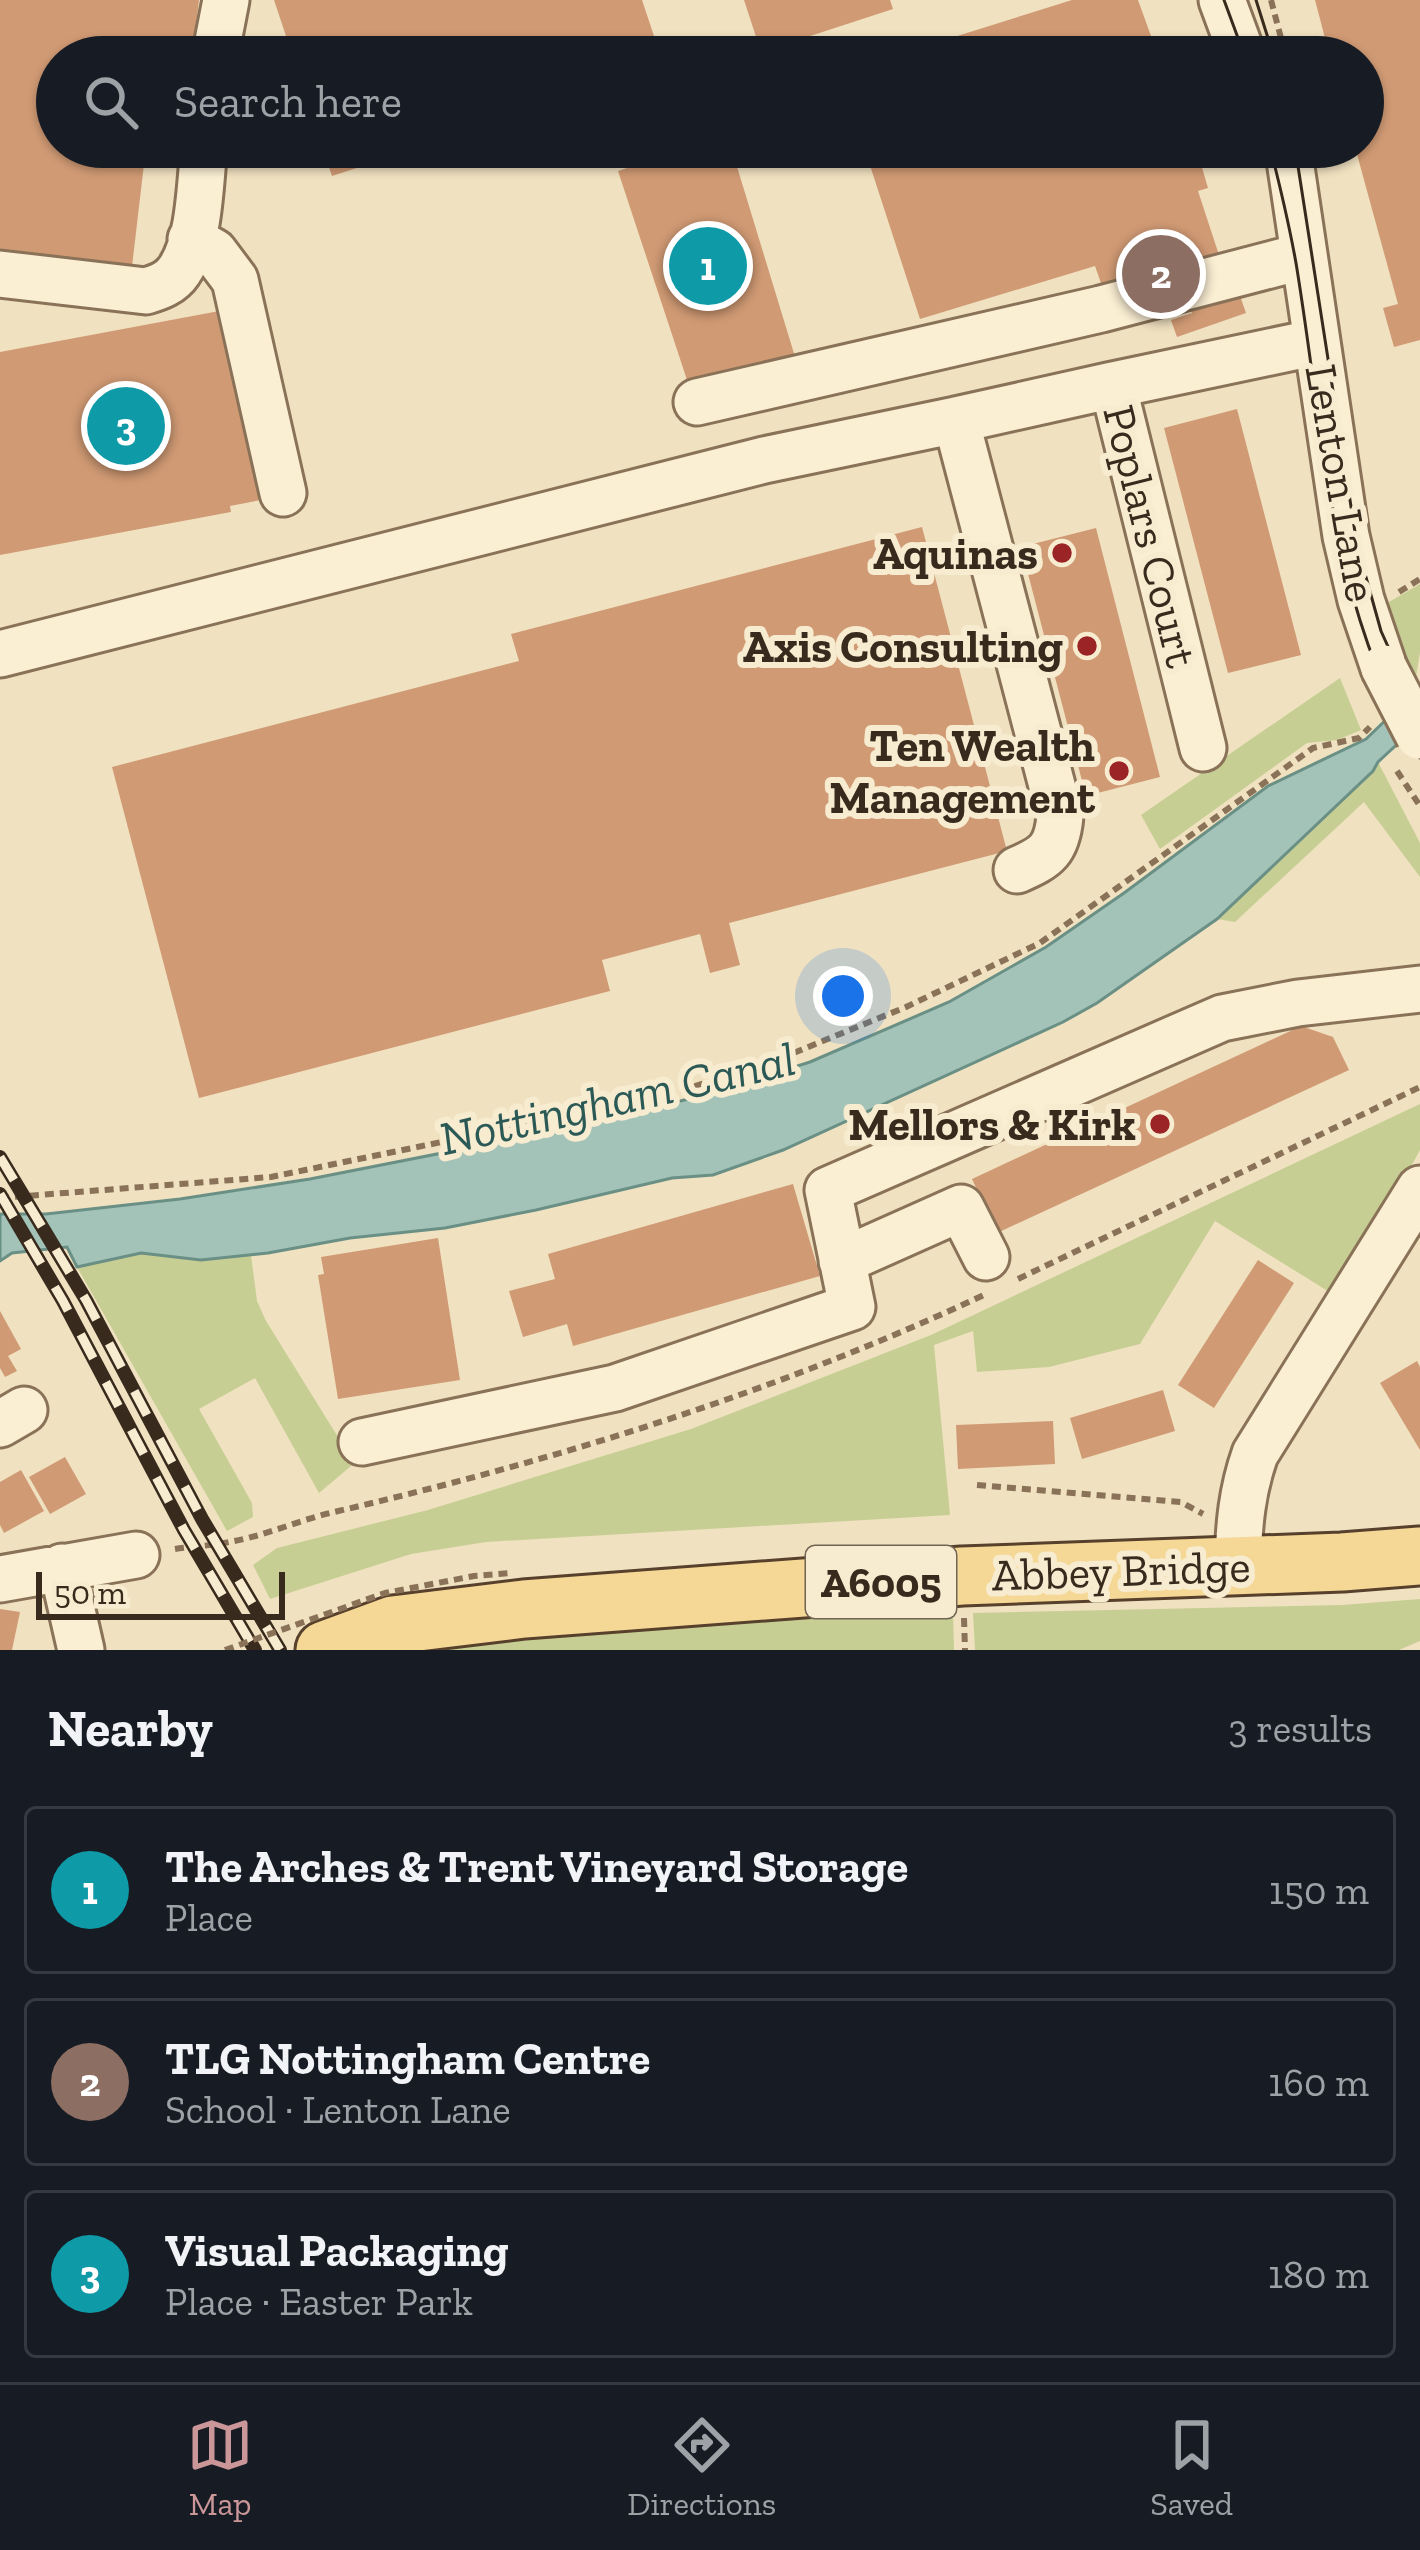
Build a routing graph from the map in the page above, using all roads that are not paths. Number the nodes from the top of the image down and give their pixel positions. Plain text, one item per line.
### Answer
1 (226, 0) edge
2 (1222, 0) edge
3 (1254, 0) edge
4 (219, 36) edge
5 (1235, 36) edge
6 (1265, 36) edge
7 (201, 168) edge
8 (1280, 168) edge
9 (1291, 168) edge
10 (191, 238) junction
11 (1301, 238) junction
12 (0, 274) edge
13 (1317, 342) junction
14 (1113, 385) junction
15 (697, 402) dead end
16 (956, 420) junction
17 (283, 493) dead end
18 (0, 654) edge
19 (1203, 748) dead end
20 (1412, 748) edge
21 (1017, 870) dead end
22 (1420, 989) edge
23 (1420, 1189) edge
24 (986, 1257) dead end
25 (842, 1261) junction
26 (362, 1442) dead end
27 (1224, 1541) junction
28 (136, 1555) dead end
29 (1420, 1556) edge
30 (62, 1568) junction
31 (0, 1579) edge
32 (81, 1650) edge
33 (325, 1650) edge

1 - 4 street
2 - 5 street
3 - 6 street
7 - 10 street
8 - 11 street, Lenton Lane
9 - 11 street, Lenton Lane
10 - 12 street
10 - 17 street
11 - 13 street, Lenton Lane
11 - 15 street
13 - 14 street, Poplars Court
13 - 20 street, Lenton Lane, bridge
14 - 16 street
14 - 19 street, Poplars Court
16 - 18 street
16 - 21 street
22 - 25 street
23 - 27 street
24 - 25 street
25 - 26 street
27 - 29 main road, Abbey Bridge / A6005
27 - 33 main road, Abbey Bridge / A6005
28 - 30 street
30 - 31 street
30 - 32 street

